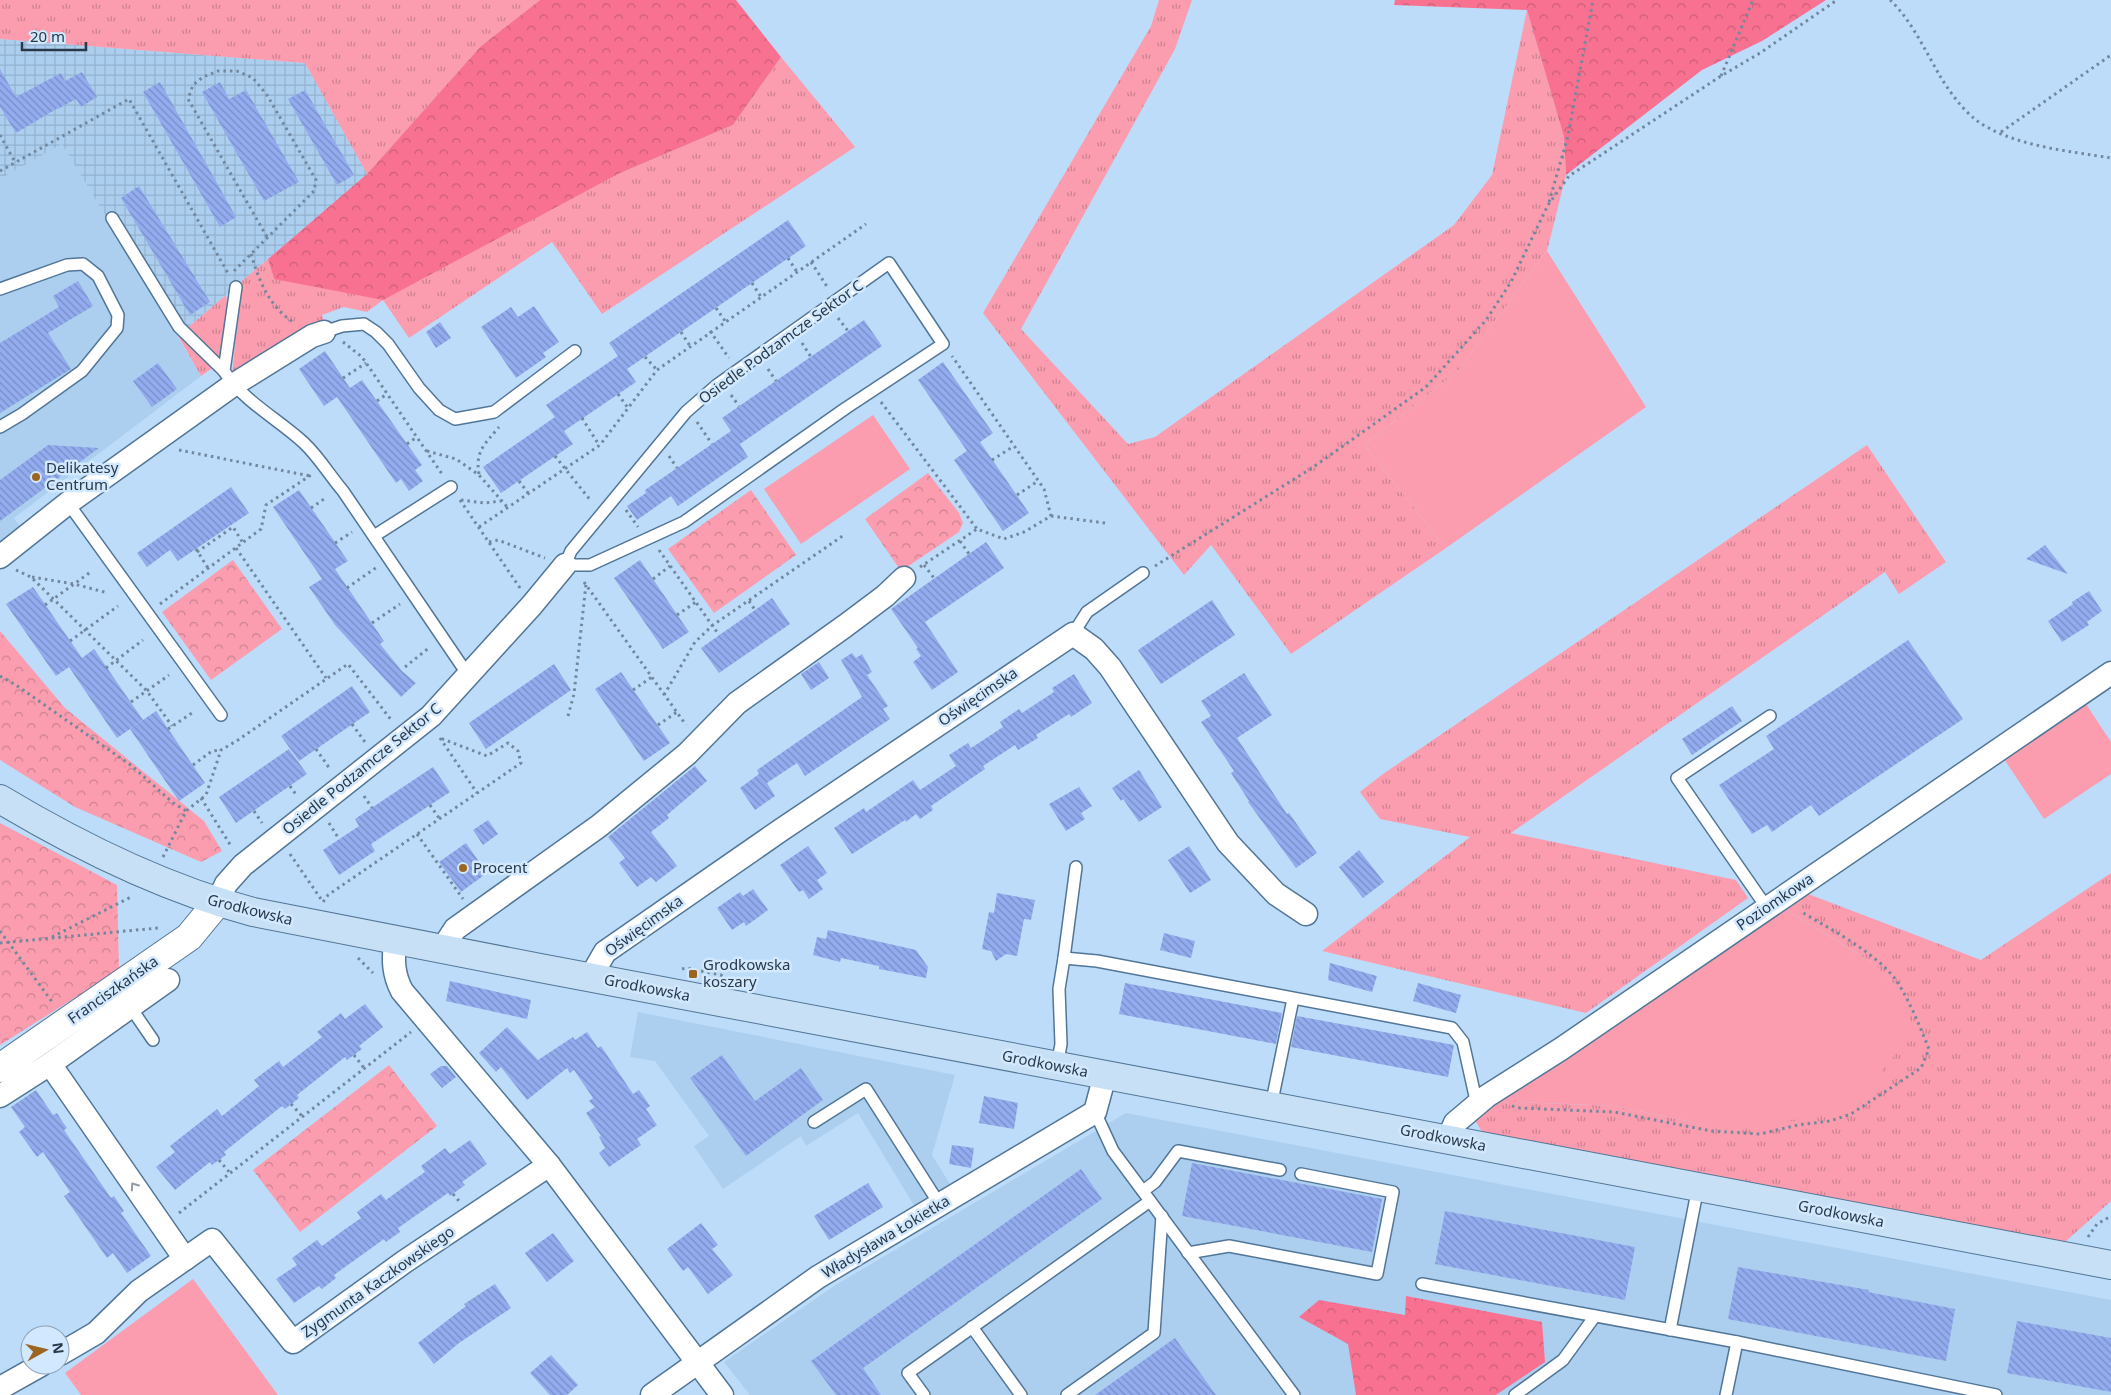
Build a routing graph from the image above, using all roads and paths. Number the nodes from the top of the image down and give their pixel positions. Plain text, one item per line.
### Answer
1 (1593, 0) edge
2 (1753, 0) edge
3 (1837, 0) edge
4 (1890, 0) edge
5 (2111, 55) edge
6 (1721, 76) junction
7 (2000, 133) junction
8 (0, 135) edge
9 (2111, 158) edge
10 (15, 162) junction
11 (0, 170) edge
12 (1548, 205) junction
13 (112, 218) dead end
14 (866, 224) dead end
15 (267, 237) junction
16 (250, 254) junction
17 (788, 258) dead end
18 (811, 262) junction
19 (797, 272) junction
20 (230, 275) junction
21 (752, 283) dead end
22 (236, 287) joint
23 (0, 289) edge
24 (760, 297) junction
25 (837, 300) junction
26 (716, 308) dead end
27 (725, 321) junction
28 (710, 331) junction
29 (681, 332) dead end
30 (318, 334) junction
31 (943, 344) junction
32 (690, 346) junction
33 (575, 351) dead end
34 (645, 357) dead end
35 (366, 363) junction
36 (657, 370) junction
37 (738, 371) junction
38 (228, 378) junction
39 (343, 378) dead end
40 (873, 391) junction
41 (387, 394) junction
42 (618, 394) dead end
43 (377, 401) dead end
44 (628, 408) junction
45 (689, 410) junction
46 (496, 411) junction
47 (582, 418) dead end
48 (0, 427) edge
49 (417, 437) junction
50 (151, 444) junction
51 (407, 444) dead end
52 (712, 444) dead end
53 (600, 445) junction
54 (1014, 446) junction
55 (426, 451) junction
56 (555, 456) dead end
57 (992, 460) dead end
58 (324, 467) junction
59 (565, 468) junction
60 (479, 475) junction
61 (311, 476) junction
62 (519, 481) dead end
63 (1038, 482) junction
64 (451, 487) junction
65 (528, 493) junction
66 (1017, 495) dead end
67 (617, 497) junction
68 (460, 500) junction
69 (502, 501) junction
70 (68, 503) junction
71 (508, 508) junction
72 (602, 516) junction
73 (1051, 516) junction
74 (1105, 523) dead end
75 (479, 527) junction
76 (977, 529) junction
77 (844, 535) dead end
78 (374, 536) junction
79 (649, 539) junction
80 (960, 540) junction
81 (489, 542) junction
82 (242, 543) junction
83 (236, 548) junction
84 (970, 554) dead end
85 (389, 559) junction
86 (4, 561) edge
87 (565, 565) junction
88 (924, 565) junction
89 (670, 566) junction
90 (208, 568) junction
91 (92, 571) dead end
92 (1143, 573) joint
93 (31, 576) junction
94 (653, 578) dead end
95 (904, 578) joint
96 (934, 578) dead end
97 (74, 584) junction
98 (586, 584) junction
99 (347, 588) dead end
100 (108, 593) dead end
101 (413, 594) junction
102 (54, 599) junction
103 (749, 601) junction
104 (696, 602) junction
105 (45, 605) dead end
106 (532, 605) junction
107 (118, 606) dead end
108 (755, 610) dead end
109 (148, 613) junction
110 (677, 615) dead end
111 (372, 624) dead end
112 (713, 625) junction
113 (85, 630) junction
114 (1073, 634) junction
115 (719, 635) dead end
116 (442, 637) junction
117 (143, 640) dead end
118 (70, 641) dead end
119 (116, 661) junction
120 (405, 667) dead end
121 (106, 668) dead end
122 (2111, 673) edge
123 (169, 675) dead end
124 (468, 675) junction
125 (0, 676) edge
126 (652, 677) junction
127 (326, 678) junction
128 (633, 690) dead end
129 (146, 691) junction
130 (664, 695) junction
131 (131, 702) dead end
132 (195, 711) dead end
133 (677, 712) junction
134 (221, 715) dead end
135 (568, 716) dead end
136 (1770, 716) dead end
137 (427, 719) junction
138 (658, 725) dead end
139 (172, 726) junction
140 (168, 729) dead end
141 (404, 737) junction
142 (440, 738) junction
143 (698, 742) junction
144 (221, 750) junction
145 (193, 765) dead end
146 (477, 793) junction
147 (201, 798) junction
148 (0, 799) edge
149 (430, 805) dead end
150 (186, 811) junction
151 (439, 818) junction
152 (417, 834) junction
153 (278, 837) junction
154 (162, 859) dead end
155 (243, 865) junction
156 (1076, 867) dead end
157 (137, 894) dead end
158 (217, 903) junction
159 (1774, 903) junction
160 (1306, 914) dead end
161 (474, 915) junction
162 (161, 928) dead end
163 (0, 931) edge
164 (49, 939) junction
165 (395, 941) junction
166 (8, 942) junction
167 (0, 943) edge
168 (442, 949) junction
169 (355, 956) dead end
170 (1064, 958) junction
171 (590, 978) junction
172 (377, 979) dead end
173 (168, 980) dead end
174 (123, 997) junction
175 (1292, 999) junction
176 (67, 1021) junction
177 (415, 1029) dead end
178 (153, 1040) dead end
179 (354, 1055) dead end
180 (27, 1064) edge
181 (1057, 1066) junction
182 (364, 1068) junction
183 (1104, 1075) junction
184 (0, 1096) edge
185 (1482, 1101) junction
186 (291, 1104) dead end
187 (1271, 1106) junction
188 (1096, 1112) junction
189 (302, 1116) junction
190 (814, 1122) dead end
191 (1448, 1139) junction
192 (219, 1160) dead end
193 (549, 1165) junction
194 (1280, 1170) dead end
195 (230, 1173) junction
196 (1301, 1174) dead end
197 (1698, 1187) junction
198 (1146, 1196) junction
199 (940, 1205) junction
200 (1162, 1216) junction
201 (162, 1226) junction
202 (1188, 1253) junction
203 (185, 1259) junction
204 (2111, 1265) edge
205 (1422, 1284) dead end
206 (1595, 1316) junction
207 (972, 1327) junction
208 (1670, 1330) junction
209 (1736, 1342) junction
210 (70, 1348) edge
211 (697, 1362) junction
212 (23, 1375) edge
213 (0, 1388) edge
214 (652, 1395) edge
215 (722, 1395) edge
216 (924, 1395) edge
217 (1021, 1395) edge
218 (1067, 1395) edge
219 (1294, 1395) edge
220 (1515, 1395) edge
221 (1726, 1395) edge
222 (1996, 1395) edge

1 - 12 path
2 - 6 path
3 - 6 path
4 - 7 path
5 - 7 path
6 - 12 path
7 - 9 path
8 - 10 path
10 - 11 path
10 - 20 path
12 - 92 path
13 - 38 lane
14 - 18 path
15 - 15 path
15 - 16 path
16 - 20 path
16 - 30 path
17 - 19 path
18 - 19 path
18 - 25 path
19 - 24 path
20 - 22 path
21 - 24 path
22 - 38 lane
23 - 48 lane
24 - 27 path
25 - 31 lane, Osiedle Podzamcze Sektor C
25 - 37 lane, Osiedle Podzamcze Sektor C
26 - 27 path
27 - 28 path
28 - 32 path
28 - 37 path
29 - 32 path
30 - 35 path
30 - 38 street
30 - 46 lane
31 - 40 lane
31 - 54 path
32 - 36 path
33 - 46 lane
34 - 36 path
35 - 39 path
35 - 41 path
36 - 44 path
37 - 45 lane, Osiedle Podzamcze Sektor C
38 - 50 street
38 - 58 lane
40 - 76 path
40 - 79 lane
41 - 43 path
41 - 49 path
42 - 44 path
44 - 53 path
45 - 52 path
45 - 67 lane, Osiedle Podzamcze Sektor C
46 - 60 path
47 - 53 path
49 - 51 path
49 - 55 path
50 - 61 path
50 - 70 street
53 - 59 path
54 - 57 path
54 - 63 path
55 - 60 path
55 - 64 path
56 - 59 path
58 - 61 path
58 - 78 lane
59 - 65 path
59 - 72 path
60 - 69 path
61 - 82 path
62 - 65 path
63 - 66 path
63 - 73 path
64 - 68 path
64 - 78 lane
65 - 71 path
67 - 72 lane, Osiedle Podzamcze Sektor C
67 - 79 path
68 - 69 path
68 - 75 path
69 - 71 path
70 - 86 street
70 - 109 lane
71 - 75 path
72 - 87 lane, Osiedle Podzamcze Sektor C
73 - 74 path
73 - 76 path
75 - 81 path
76 - 80 path
77 - 103 path
78 - 85 lane
79 - 87 lane
79 - 89 path
80 - 84 path
80 - 88 path
81 - 87 path
81 - 106 path
82 - 83 path
82 - 90 path
83 - 90 path
83 - 127 path
85 - 99 path
85 - 101 lane
86 - 93 path
87 - 98 path
87 - 106 street, Osiedle Podzamcze Sektor C
88 - 95 path
88 - 96 path
89 - 94 path
89 - 104 path
90 - 109 path
91 - 97 path
92 - 114 lane
93 - 97 path
93 - 102 path
95 - 143 street
97 - 100 path
97 - 102 path
98 - 126 path
98 - 135 path
101 - 111 path
101 - 116 lane
102 - 105 path
102 - 113 path
103 - 108 path
103 - 112 path
104 - 110 path
104 - 112 path
106 - 124 street, Osiedle Podzamcze Sektor C
107 - 113 path
109 - 134 lane
112 - 115 path
112 - 130 path
113 - 118 path
113 - 119 path
114 - 160 street
114 - 171 street, Oświęcimska
116 - 120 path
116 - 124 lane
117 - 119 path
119 - 121 path
119 - 129 path
122 - 159 street, Poziomkowa
123 - 129 path
124 - 137 street, Osiedle Podzamcze Sektor C
125 - 150 path
126 - 128 path
126 - 130 path
127 - 141 path
127 - 144 path
129 - 131 path
129 - 139 path
130 - 133 path
132 - 139 path
133 - 138 path
133 - 143 path
136 - 159 lane
137 - 141 street, Osiedle Podzamcze Sektor C
137 - 142 path
139 - 140 path
141 - 153 street, Osiedle Podzamcze Sektor C
142 - 146 path
142 - 146 path
143 - 161 street
144 - 145 path
144 - 147 path
146 - 151 path
147 - 150 path
147 - 155 path
148 - 158 main road, Grodkowska
149 - 151 path
150 - 154 path
151 - 152 path
152 - 153 path
152 - 161 path
153 - 155 street, Osiedle Podzamcze Sektor C
155 - 158 street, Osiedle Podzamcze Sektor C
156 - 170 lane
157 - 164 path
158 - 165 main road, Grodkowska
158 - 174 street, Franciszkańska
159 - 185 street, Poziomkowa
159 - 185 path
161 - 168 street
162 - 164 path
163 - 166 path
164 - 166 path
165 - 168 main road, Grodkowska
165 - 193 street
166 - 167 path
166 - 176 path
168 - 171 main road, Grodkowska
169 - 172 path
170 - 175 lane
170 - 181 lane
171 - 181 main road, Grodkowska
173 - 174 street, Franciszkańska
174 - 176 street, Franciszkańska
174 - 178 lane
174 - 180 street, Franciszkańska
175 - 185 lane
175 - 187 lane
176 - 180 street, Franciszkańska
177 - 182 path
179 - 182 path
180 - 184 street, Franciszkańska
201 -> 180 street
181 - 183 main road, Grodkowska
182 - 189 path
183 - 187 main road, Grodkowska
183 - 188 street
185 - 191 street, Poziomkowa
186 - 189 path
187 - 191 main road, Grodkowska
188 - 198 lane
188 - 199 street, Władysława Łokietka
189 - 195 path
190 - 199 lane
191 - 197 main road, Grodkowska
192 - 195 path
193 - 203 street, Zygmunta Kaczkowskiego
193 - 211 street
194 - 198 lane
195 - 201 path
196 - 202 lane
197 - 204 main road, Grodkowska
197 - 208 lane
198 - 200 lane
198 - 207 lane
199 - 211 street, Władysława Łokietka
200 - 202 lane
200 - 218 lane
201 - 203 street
202 - 219 lane
203 - 210 street, Zygmunta Kaczkowskiego
205 - 206 lane
206 - 208 lane
206 - 220 lane
207 - 216 lane
207 - 217 lane
208 - 209 lane
209 - 221 lane
209 - 222 lane
211 - 214 street, Władysława Łokietka
211 - 215 street
212 - 213 street

